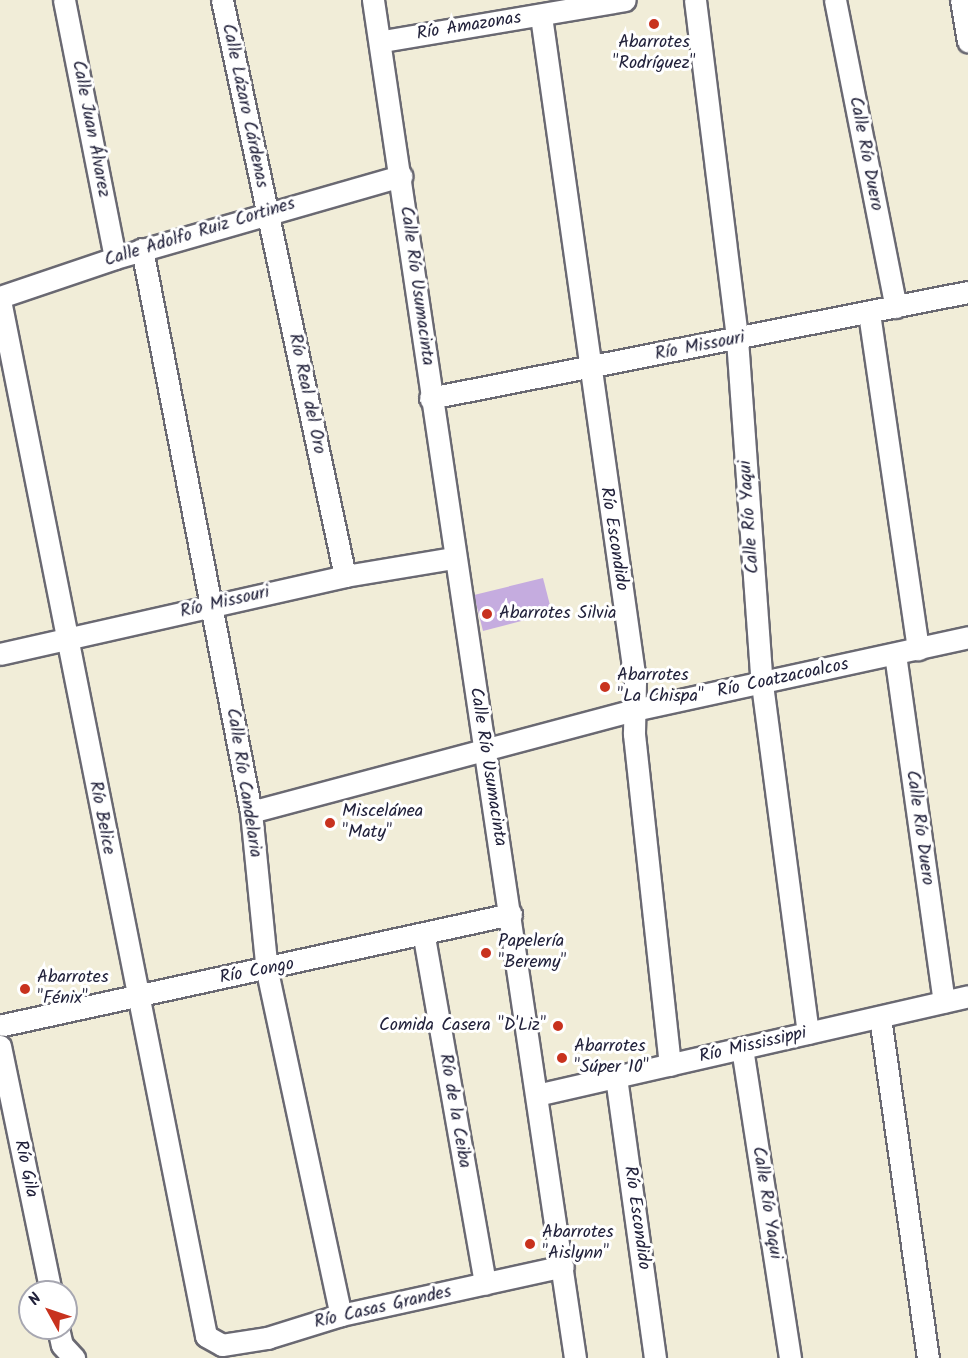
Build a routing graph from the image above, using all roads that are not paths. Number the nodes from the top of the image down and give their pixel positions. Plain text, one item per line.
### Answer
1 (64, 0) edge
2 (222, 0) edge
3 (373, 0) edge
4 (695, 0) edge
5 (835, 0) edge
6 (961, 0) edge
7 (615, 1) edge
8 (541, 16) junction
9 (383, 41) junction
10 (968, 41) edge
11 (401, 176) junction
12 (266, 213) junction
13 (142, 249) junction
14 (115, 258) junction
15 (968, 292) edge
16 (0, 298) edge
17 (896, 307) junction
18 (869, 313) junction
19 (737, 339) junction
20 (587, 368) junction
21 (430, 398) junction
22 (452, 558) junction
23 (345, 576) junction
24 (211, 606) junction
25 (968, 637) edge
26 (68, 639) junction
27 (918, 649) junction
28 (0, 654) edge
29 (895, 654) junction
30 (762, 684) junction
31 (634, 710) junction
32 (485, 753) junction
33 (251, 812) junction
34 (511, 915) junction
35 (424, 937) junction
36 (267, 971) junction
37 (134, 994) junction
38 (968, 996) edge
39 (944, 1002) junction
40 (880, 1017) junction
41 (1, 1022) edge
42 (808, 1033) junction
43 (0, 1046) edge
44 (742, 1048) junction
45 (670, 1065) junction
46 (616, 1077) junction
47 (537, 1095) junction
48 (562, 1266) junction
49 (49, 1280) edge
50 (485, 1284) junction
51 (341, 1315) junction
52 (206, 1336) joint
53 (61, 1340) edge
54 (268, 1348) edge
55 (74, 1358) edge
56 (575, 1358) edge
57 (655, 1358) edge
58 (790, 1358) edge
59 (928, 1358) edge

1 - 14 street, Calle Juan Álvarez
2 - 12 street, Calle Lázaro Cárdenas
3 - 9 street, Calle Río Usumacinta
4 - 19 street, Calle Río Yaqui
5 - 17 street, Calle Río Duero
6 - 10 street
7 - 8 street, Río Amazonas
8 - 9 street, Río Amazonas
8 - 20 street, Río Escondido
9 - 11 street, Calle Río Usumacinta
11 - 12 street, Calle Adolfo Ruiz Cortines
11 - 21 street, Calle Río Usumacinta
12 - 13 street, Calle Adolfo Ruiz Cortines
12 - 23 street, Río Real del Oro
13 - 14 street, Calle Adolfo Ruiz Cortines
13 - 24 street, Calle Río Candelaria
14 - 16 street, Calle Adolfo Ruiz Cortines
15 - 17 street, Río Missouri
16 - 26 street, Río Belice
17 - 18 street, Río Missouri
18 - 19 street, Río Missouri
18 - 27 street
19 - 20 street, Río Missouri
19 - 30 street, Calle Río Yaqui
20 - 21 street, Río Missouri
20 - 31 street, Río Escondido
21 - 22 street, Calle Río Usumacinta
22 - 23 street, Río Missouri
22 - 32 street, Calle Río Usumacinta
23 - 24 street, Río Missouri
24 - 26 street, Río Missouri
24 - 33 street, Calle Río Candelaria
25 - 27 street, Río Coatzacoalcos
26 - 28 street, Río Missouri
26 - 37 street, Río Belice
27 - 29 street, Río Coatzacoalcos
29 - 30 street, Río Coatzacoalcos
29 - 39 street, Calle Río Duero
30 - 31 street, Río Coatzacoalcos
30 - 42 street, Calle Río Yaqui
31 - 32 street, Río Coatzacoalcos
31 - 45 street, Río Escondido
32 - 33 street, Río Coatzacoalcos
32 - 34 street, Calle Río Usumacinta
33 - 36 street, Calle Río Candelaria
34 - 35 street, Río Congo
34 - 47 street, Calle Río Usumacinta
35 - 36 street, Río Congo
35 - 50 street, Río de la Ceiba
36 - 37 street, Río Congo
36 - 51 street, Calle Río Candelaria
37 - 41 street, Río Congo
37 - 52 street, Río Belice
38 - 39 street, Río Mississippi
39 - 40 street, Río Mississippi
40 - 42 street, Río Mississippi
40 - 59 street
42 - 44 street, Río Mississippi
43 - 49 street, Río Gila
44 - 45 street, Río Mississippi
44 - 58 street, Calle Río Yaqui
45 - 46 street, Río Mississippi
46 - 47 street, Río Mississippi
46 - 57 street, Río Escondido
47 - 48 street, Calle Río Usumacinta
48 - 50 street, Río Casas Grandes
48 - 56 street, Calle Río Usumacinta
50 - 51 street, Río Casas Grandes
51 - 54 street, Río Casas Grandes
52 - 54 street, Río Casas Grandes
53 - 55 street

